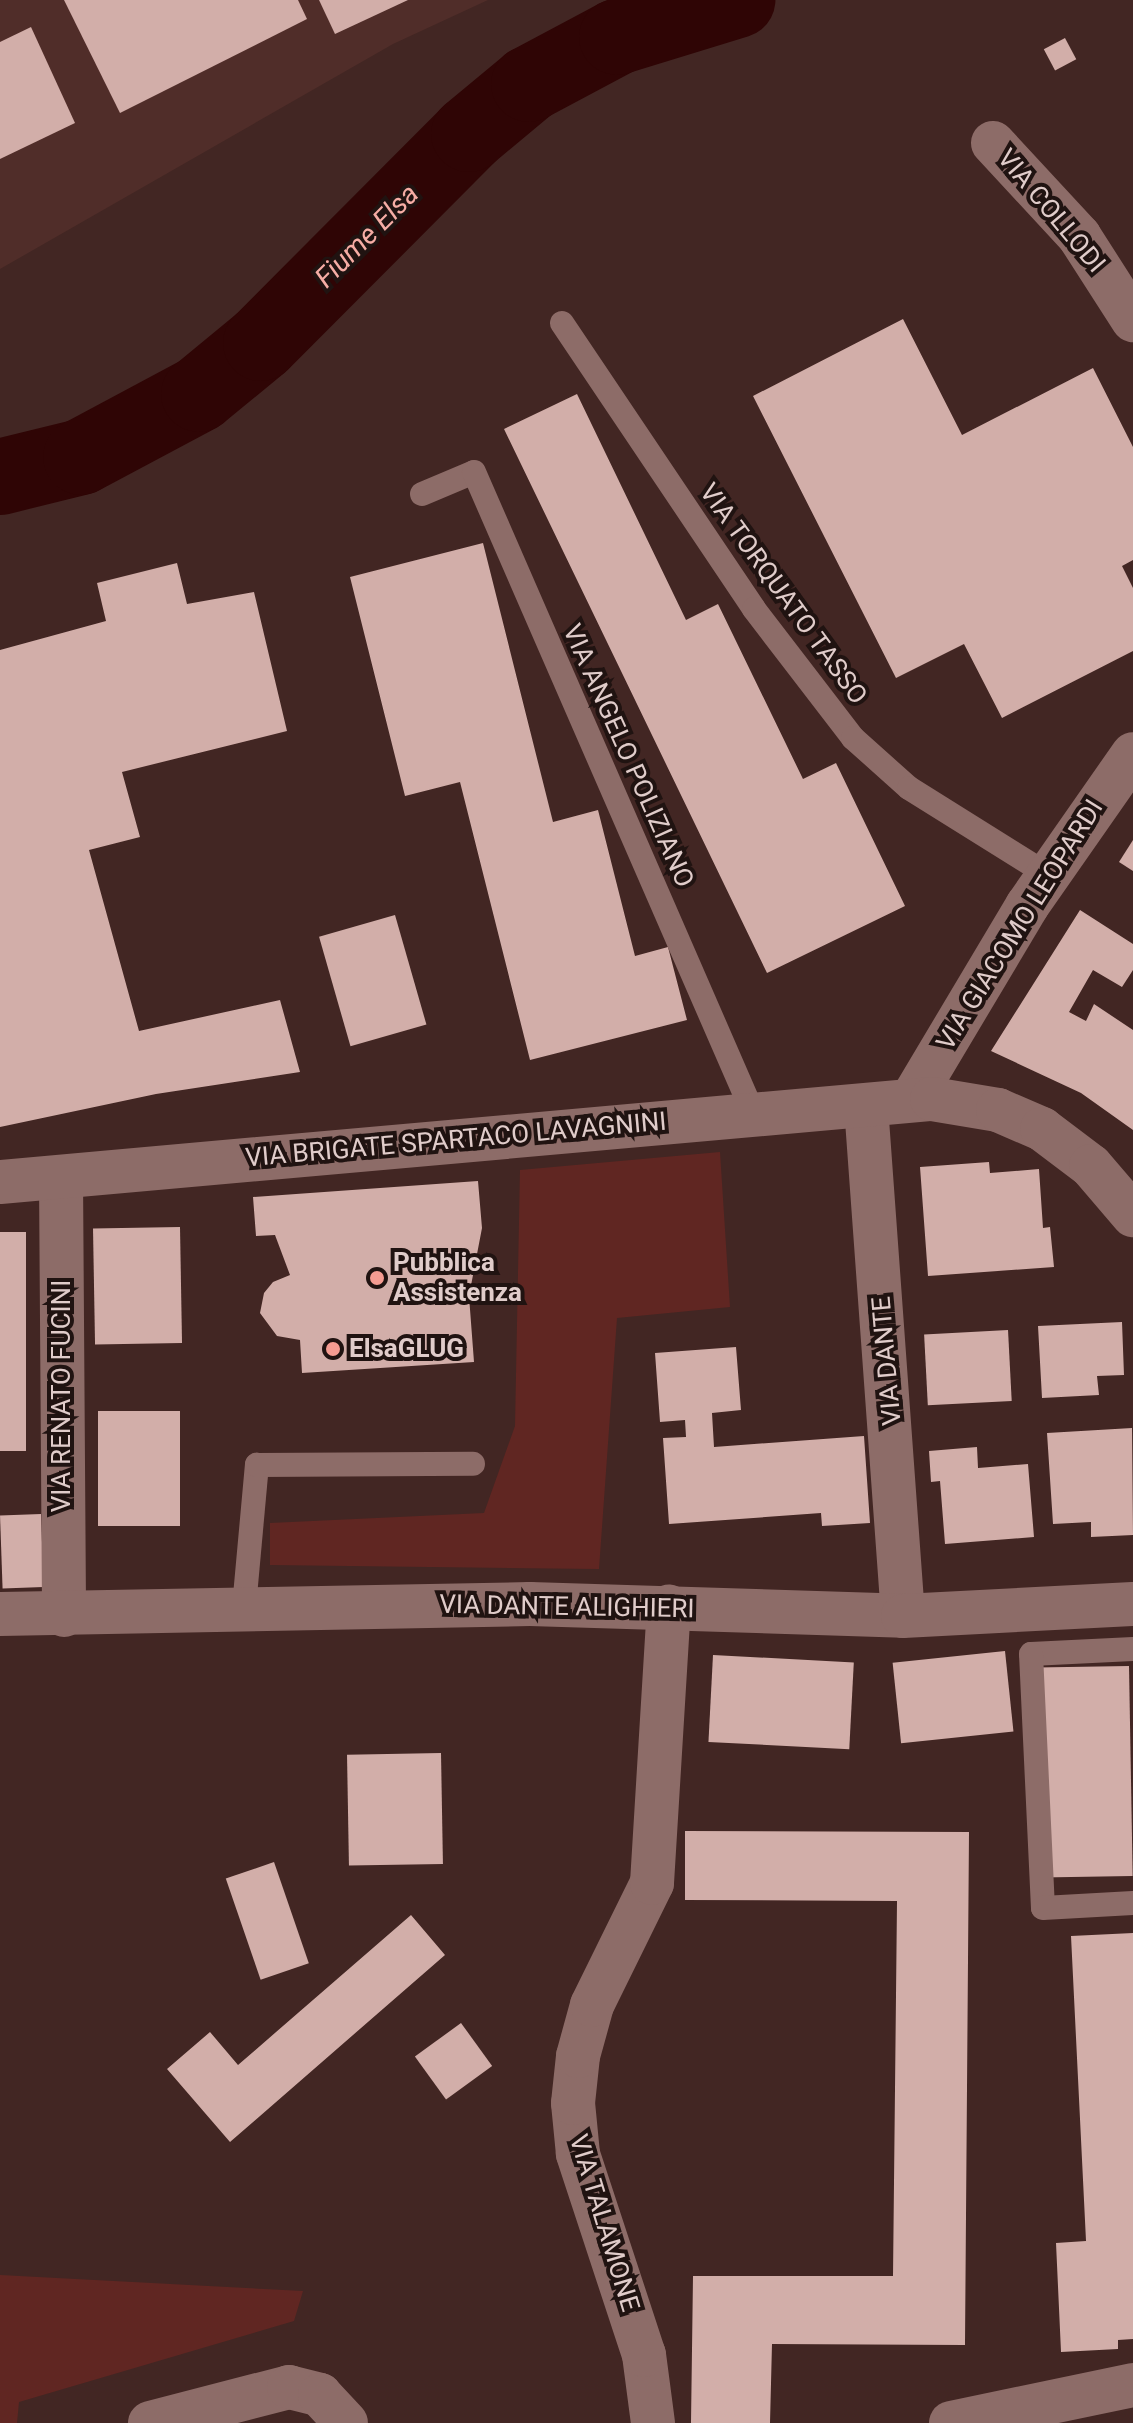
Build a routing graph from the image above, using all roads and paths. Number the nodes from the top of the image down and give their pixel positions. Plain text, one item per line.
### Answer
1 (993, 143) dead end
2 (1133, 320) edge
3 (562, 323) dead end
4 (422, 494) dead end
5 (1133, 754) edge
6 (1048, 875) junction
7 (912, 1099) junction
8 (866, 1106) junction
9 (754, 1115) junction
10 (61, 1177) junction
11 (0, 1182) edge
12 (1133, 1215) edge
13 (473, 1464) dead end
14 (1133, 1604) edge
15 (244, 1607) junction
16 (669, 1607) junction
17 (0, 1614) edge
18 (64, 1615) junction
19 (903, 1616) junction
20 (1133, 1649) edge
21 (1133, 1903) edge
22 (1133, 2385) edge
23 (150, 2423) edge
24 (346, 2423) edge
25 (653, 2423) edge
26 (951, 2423) edge

1 - 2 street, VIA COLLODI
3 - 6 lane, VIA TORQUATO TASSO
4 - 9 lane, VIA ANGELO POLIZIANO
5 - 6 street, VIA GIACOMO LEOPARDI
6 - 7 street, VIA GIACOMO LEOPARDI
7 - 8 street, VIA BRIGATE SPARTACO LAVAGNINI
7 - 12 street, VIA BRIGATE SPARTACO LAVAGNINI
8 - 9 street, VIA BRIGATE SPARTACO LAVAGNINI
8 - 19 street, VIA DANTE
9 - 10 street, VIA BRIGATE SPARTACO LAVAGNINI
10 - 11 street, VIA BRIGATE SPARTACO LAVAGNINI
10 - 18 street, VIA RENATO FUCINI
13 - 15 lane
14 - 19 street, VIA DANTE ALIGHIERI
15 - 16 street, VIA DANTE ALIGHIERI
15 - 18 street, VIA DANTE ALIGHIERI
16 - 19 street, VIA DANTE ALIGHIERI
16 - 25 street, VIA TALAMONE
17 - 18 street, VIA DANTE ALIGHIERI
20 - 21 lane
22 - 26 street
23 - 24 street

